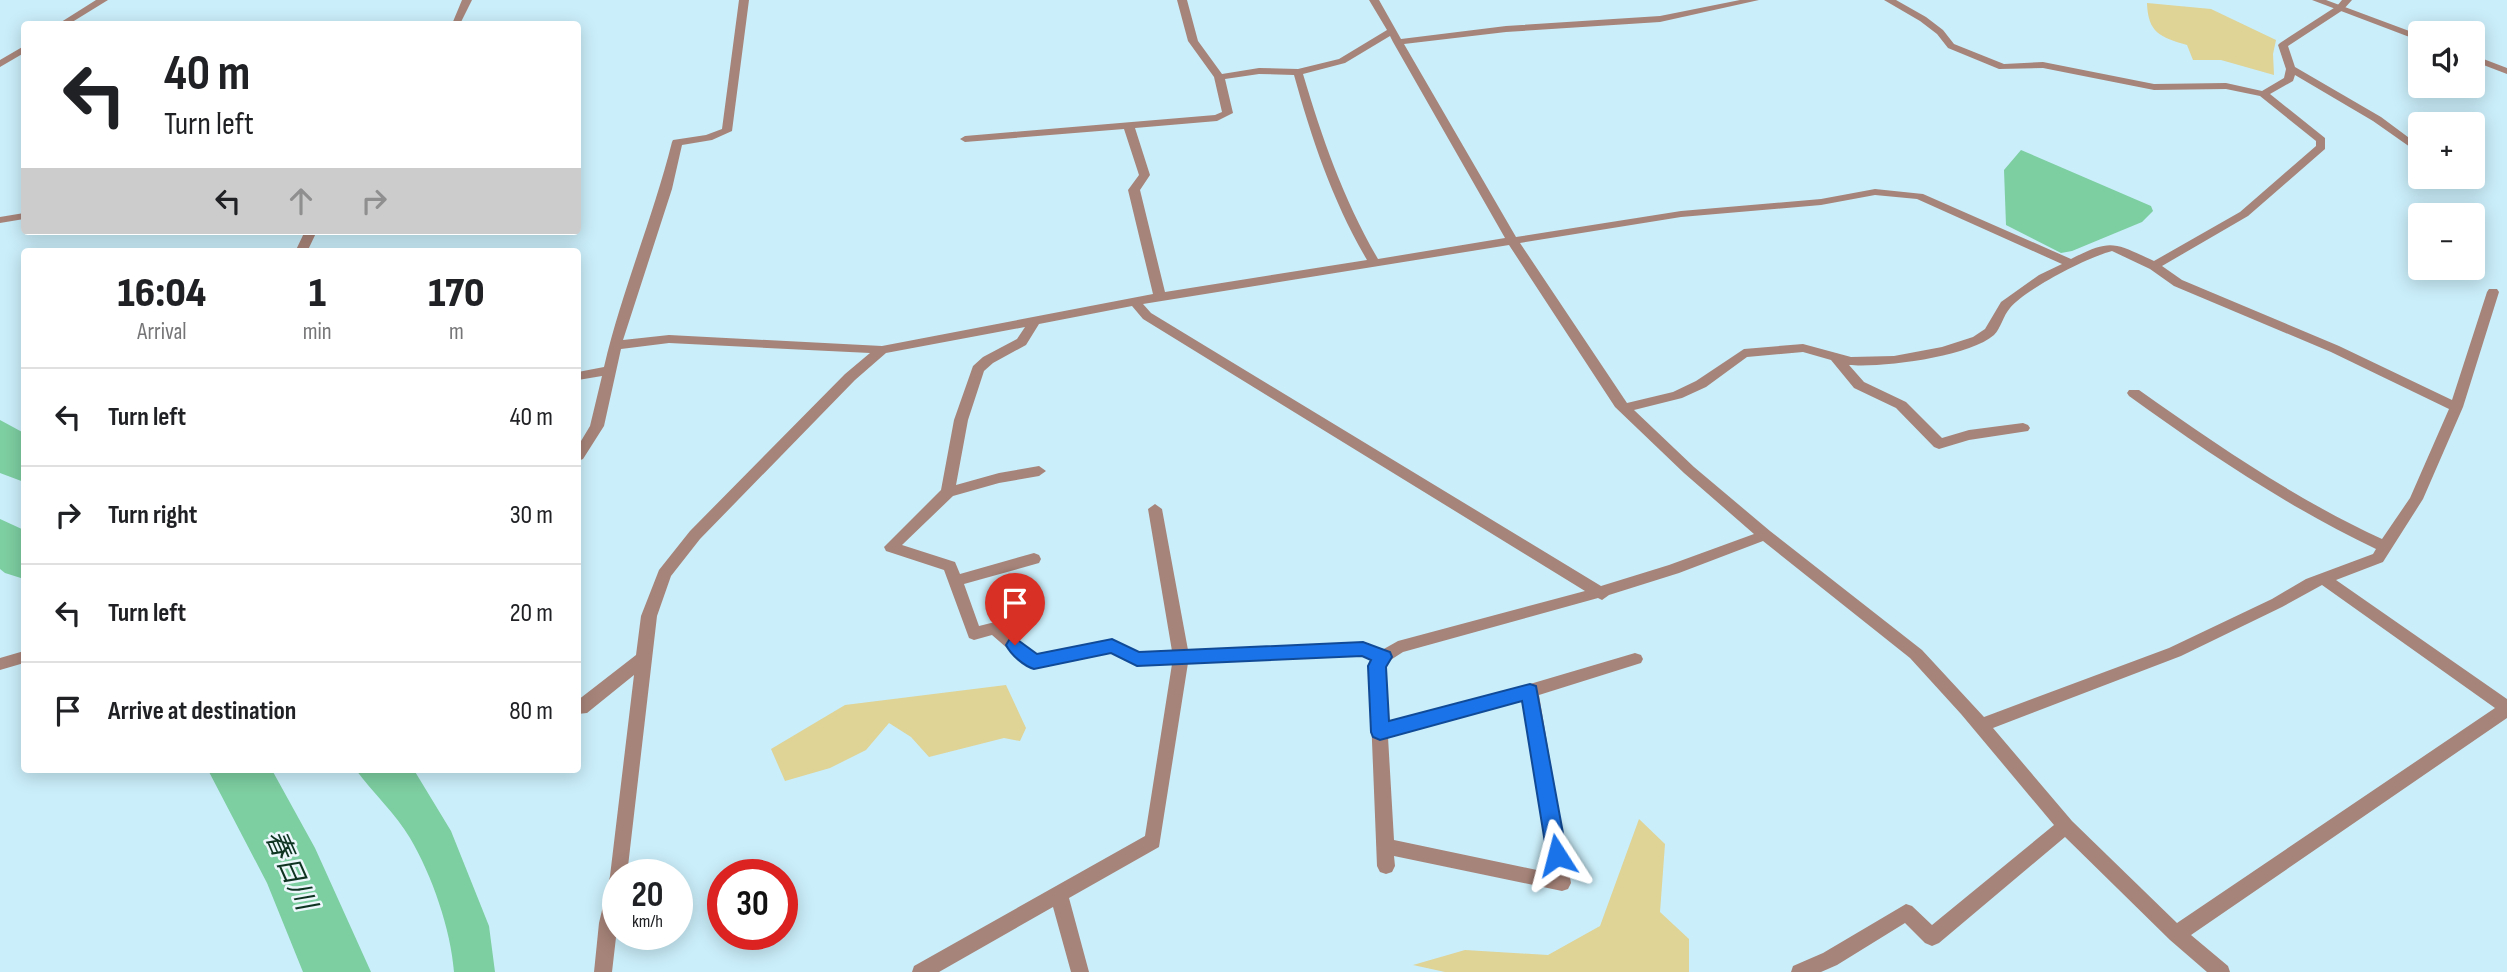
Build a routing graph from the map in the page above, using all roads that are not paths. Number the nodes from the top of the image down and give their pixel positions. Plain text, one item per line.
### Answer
1 (103, 0) edge
2 (467, 0) edge
3 (744, 0) edge
4 (1182, 0) edge
5 (1374, 0) edge
6 (1754, 0) edge
7 (1889, 0) edge
8 (2317, 0) edge
9 (2343, 4) edge
10 (68, 21) edge
11 (457, 21) edge
12 (2408, 33) edge
13 (1395, 37) junction
14 (21, 50) edge
15 (2485, 63) edge
16 (0, 64) edge
17 (2291, 69) junction
18 (2507, 71) edge
19 (1298, 72) junction
20 (1219, 77) junction
21 (2263, 94) junction
22 (1129, 128) junction
23 (965, 139) dead end
24 (2408, 142) edge
25 (21, 216) edge
26 (0, 220) edge
27 (1513, 242) junction
28 (2071, 263) junction
29 (1375, 264) junction
30 (2154, 265) junction
31 (2493, 292) dead end
32 (1160, 297) junction
33 (1135, 302) junction
34 (1035, 320) junction
35 (617, 345) junction
36 (883, 350) junction
37 (1836, 358) junction
38 (609, 370) junction
39 (581, 375) edge
40 (2134, 393) dead end
41 (2456, 407) junction
42 (1625, 408) junction
43 (2023, 428) dead end
44 (581, 451) edge
45 (1039, 471) dead end
46 (948, 492) junction
47 (1155, 509) dead end
48 (1765, 535) junction
49 (2385, 547) junction
50 (1034, 559) dead end
51 (2323, 578) junction
52 (956, 581) junction
53 (1602, 594) junction
54 (1181, 657) junction
55 (1383, 657) junction
56 (21, 658) edge
57 (644, 658) junction
58 (1634, 659) dead end
59 (0, 664) edge
60 (1530, 691) junction
61 (581, 708) edge
62 (2507, 708) edge
63 (1981, 725) junction
64 (1380, 732) junction
65 (2066, 826) junction
66 (1385, 846) junction
67 (620, 859) edge
68 (1386, 866) dead end
69 (1059, 894) junction
70 (2175, 934) junction
71 (605, 950) edge
72 (603, 972) edge
73 (921, 972) edge
74 (1080, 972) edge
75 (1800, 972) edge
76 (2221, 972) edge

1 - 10 street
2 - 11 street
3 - 35 street
4 - 20 street
5 - 13 street
6 - 13 street
7 - 21 street
8 - 9 street
9 - 12 street
9 - 17 street
13 - 19 street
13 - 27 street
14 - 16 street
15 - 18 street
17 - 21 street
17 - 24 street
19 - 20 street
19 - 29 street
20 - 22 street
21 - 30 street
22 - 23 street
22 - 32 street
25 - 26 street
27 - 28 street
27 - 29 street
27 - 42 street
28 - 30 street
28 - 37 street
29 - 32 street
30 - 41 street
31 - 41 street
32 - 33 street
33 - 34 street
33 - 53 street
34 - 36 street
34 - 46 street
35 - 36 street
35 - 38 street
36 - 57 street
37 - 42 street
37 - 43 street
38 - 39 street
38 - 44 street
40 - 49 street
41 - 49 street
42 - 48 street
45 - 46 street
46 - 52 street
47 - 54 street
48 - 53 street
48 - 63 street
49 - 51 street
50 - 52 street
51 - 62 street
51 - 63 street
52 - 54 street
53 - 55 street
54 - 55 street
54 - 69 street
55 - 64 street
56 - 59 street
57 - 61 street
57 - 67 street
58 - 60 street
60 - 64 street
60 - 66 street
62 - 70 street
63 - 65 street
64 - 66 street
65 - 70 street
65 - 75 street
66 - 68 street
69 - 73 street
69 - 74 street
70 - 76 street
71 - 72 street

